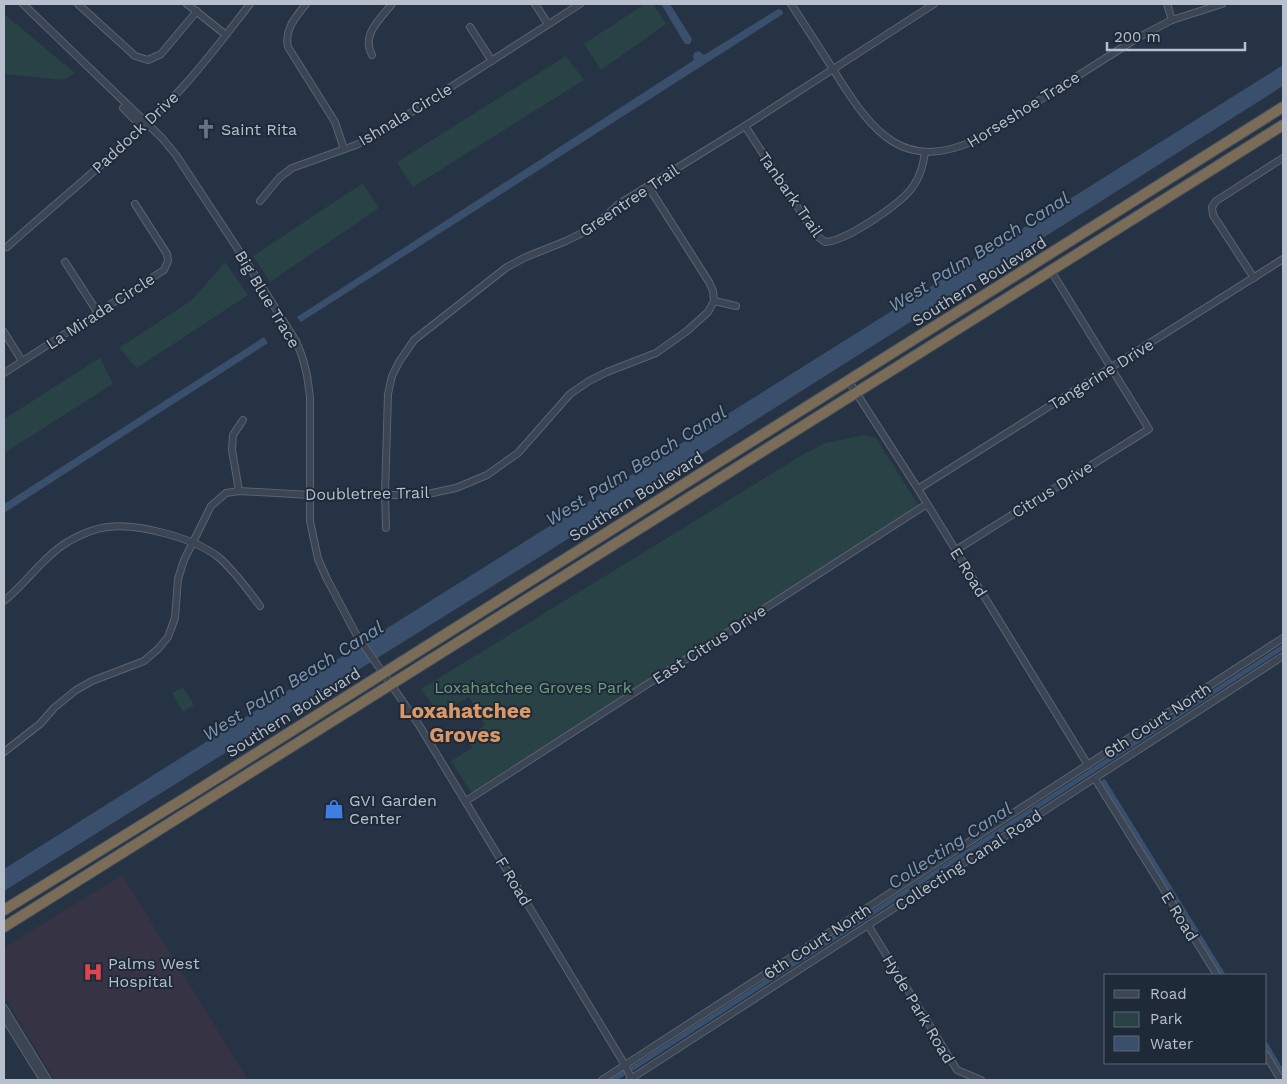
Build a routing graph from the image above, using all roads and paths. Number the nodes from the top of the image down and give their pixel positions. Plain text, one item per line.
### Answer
1 (23, 4) edge
2 (78, 4) edge
3 (187, 4) edge
4 (250, 4) edge
5 (306, 4) edge
6 (392, 4) edge
7 (535, 4) edge
8 (580, 4) edge
9 (791, 4) edge
10 (934, 4) edge
11 (1168, 4) edge
12 (1222, 4) edge
13 (197, 11) junction
14 (1172, 20) junction
15 (548, 24) junction
16 (470, 27) dead end
17 (226, 35) junction
18 (372, 56) dead end
19 (492, 60) junction
20 (833, 69) junction
21 (118, 98) junction
22 (1283, 108) edge
23 (145, 124) junction
24 (1283, 125) edge
25 (745, 126) junction
26 (138, 131) junction
27 (344, 149) junction
28 (925, 152) junction
29 (1283, 158) edge
30 (648, 186) junction
31 (260, 201) dead end
32 (135, 204) dead end
33 (7, 247) dead end
34 (1283, 259) edge
35 (65, 262) dead end
36 (1051, 271) junction
37 (1254, 278) junction
38 (714, 301) junction
39 (736, 306) dead end
40 (98, 313) junction
41 (4, 332) edge
42 (22, 361) junction
43 (1111, 367) junction
44 (4, 373) edge
45 (848, 380) junction
46 (856, 393) junction
47 (243, 420) dead end
48 (918, 489) junction
49 (239, 492) junction
50 (310, 495) junction
51 (385, 495) junction
52 (927, 504) junction
53 (386, 528) dead end
54 (191, 543) junction
55 (956, 550) junction
56 (4, 601) edge
57 (260, 606) dead end
58 (1283, 638) edge
59 (1283, 656) edge
60 (380, 670) junction
61 (392, 685) junction
62 (4, 752) edge
63 (1088, 764) junction
64 (1095, 779) junction
65 (466, 802) junction
66 (4, 910) edge
67 (868, 925) junction
68 (4, 927) edge
69 (1216, 974) edge
70 (4, 1008) edge
71 (6, 1023) edge
72 (4, 1032) edge
73 (1267, 1057) edge
74 (625, 1066) junction
75 (42, 1080) edge
76 (48, 1080) edge
77 (602, 1080) edge
78 (630, 1080) edge
79 (981, 1080) edge
80 (1281, 1080) edge

1 - 21 street, Big Blue Trace
2 - 13 street
3 - 13 street
4 - 17 street, Paddock Drive
5 - 27 street, Ishnala Circle
6 - 18 street
7 - 15 street
8 - 15 street, Ishnala Circle
9 - 20 street, Horseshoe Trace
10 - 20 street, Greentree Trail
11 - 14 street
12 - 14 street, Horseshoe Trace
13 - 17 street
14 - 28 street, Horseshoe Trace
15 - 19 street, Ishnala Circle
16 - 19 street
17 - 23 street, Paddock Drive
19 - 27 street, Ishnala Circle
20 - 25 street, Greentree Trail
20 - 28 street, Horseshoe Trace
21 - 23 street, Big Blue Trace
21 - 26 street
22 - 45 highway, Southern Boulevard
23 - 26 street, Paddock Drive
23 - 50 street, Big Blue Trace
24 - 36 highway, Southern Boulevard
25 - 28 street, Tanbark Trail
25 - 30 street, Greentree Trail
26 - 33 street, Paddock Drive
27 - 31 street
29 - 37 street
30 - 38 street
30 - 51 street, Greentree Trail
32 - 40 street, La Mirada Circle
34 - 37 street, Tangerine Drive
35 - 40 street
36 - 43 street
36 - 46 highway, Southern Boulevard
37 - 43 street, Tangerine Drive
38 - 39 street
38 - 51 street, Doubletree Trail
40 - 42 street, La Mirada Circle
41 - 42 street
42 - 44 street, La Mirada Circle
43 - 48 street, Tangerine Drive
43 - 55 street, Citrus Drive
45 - 46 street, E Road
45 - 60 highway, Southern Boulevard
46 - 48 street, E Road
46 - 61 highway, Southern Boulevard
47 - 49 street
48 - 52 street, E Road
49 - 50 street, Doubletree Trail
49 - 54 street
50 - 51 street, Doubletree Trail
50 - 60 street, Big Blue Trace
51 - 53 street, Greentree Trail
52 - 55 street, E Road
52 - 65 street, East Citrus Drive
54 - 56 street
54 - 57 street
54 - 62 street
55 - 63 street, E Road
58 - 63 street, 6th Court North
59 - 64 street, Collecting Canal Road
60 - 61 street, Big Blue Trace
60 - 66 highway, Southern Boulevard
61 - 65 street, F Road
61 - 68 highway, Southern Boulevard
63 - 74 street, 6th Court North
64 - 67 street, Collecting Canal Road
64 - 69 street, E Road
65 - 74 street, F Road
67 - 78 street, Collecting Canal Road
67 - 79 street, Hyde Park Road
70 - 76 street
71 - 72 street
71 - 75 street
73 - 80 street
74 - 77 street, 6th Court North
74 - 78 street, F Road

